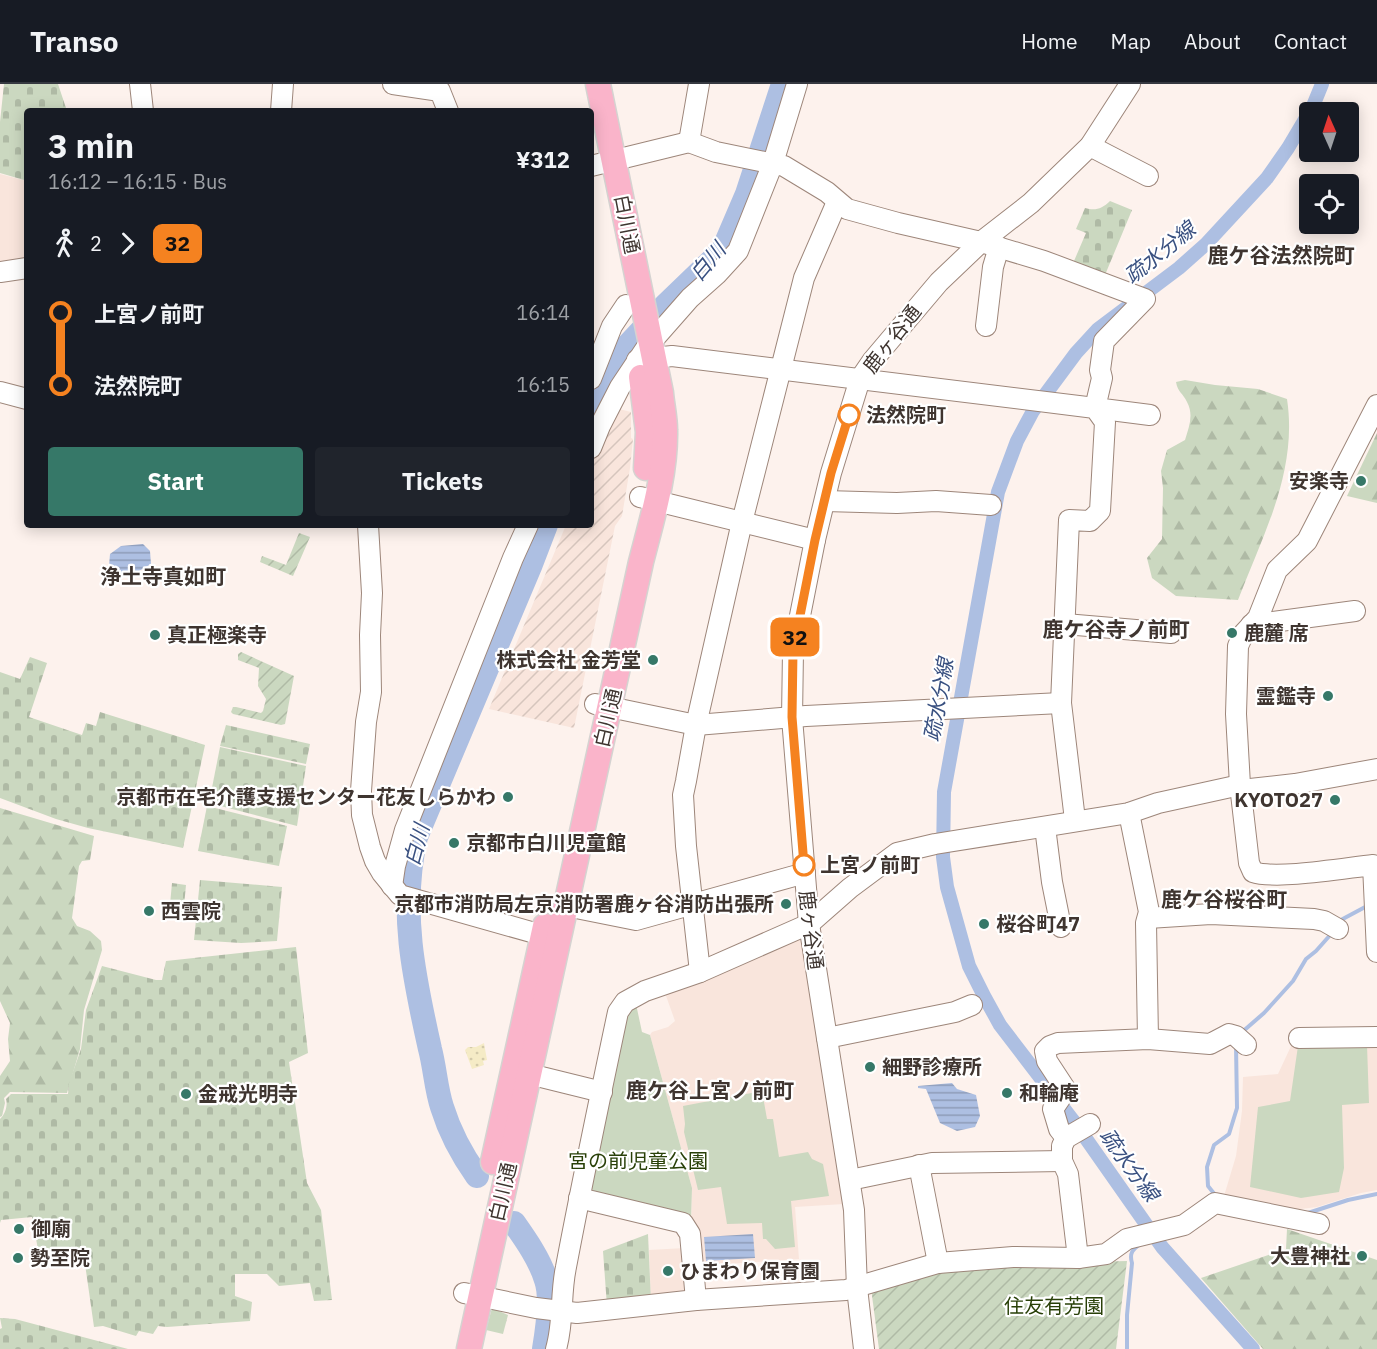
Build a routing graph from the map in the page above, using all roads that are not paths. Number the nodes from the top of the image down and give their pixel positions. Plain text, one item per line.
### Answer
1 (140, 84) edge
2 (283, 84) edge
3 (393, 84) edge
4 (581, 84) edge
5 (598, 84) edge
6 (699, 84) edge
7 (797, 84) edge
8 (1130, 84) edge
9 (143, 108) edge
10 (280, 108) edge
11 (447, 108) edge
12 (586, 108) edge
13 (594, 141) edge
14 (689, 142) junction
15 (1090, 146) junction
16 (762, 160) junction
17 (601, 164) edge
18 (1148, 176) dead end
19 (837, 202) junction
20 (990, 245) junction
21 (24, 268) edge
22 (0, 272) edge
23 (986, 326) dead end
24 (641, 337) junction
25 (780, 369) junction
26 (594, 371) edge
27 (860, 379) junction
28 (0, 392) edge
29 (24, 398) edge
30 (1377, 405) edge
31 (1095, 408) junction
32 (1150, 415) dead end
33 (594, 441) edge
34 (648, 499) junction
35 (825, 501) junction
36 (991, 505) dead end
37 (742, 522) junction
38 (368, 528) edge
39 (527, 528) edge
40 (815, 540) junction
41 (1355, 611) dead end
42 (1065, 624) junction
43 (1251, 625) junction
44 (1170, 633) dead end
45 (1061, 703) junction
46 (602, 706) junction
47 (792, 717) junction
48 (696, 725) junction
49 (1377, 769) edge
50 (1241, 788) junction
51 (1129, 813) junction
52 (1075, 820) junction
53 (1045, 827) junction
54 (805, 873) junction
55 (402, 893) junction
56 (566, 906) junction
57 (692, 906) junction
58 (1148, 918) junction
59 (809, 924) junction
60 (1061, 927) dead end
61 (1335, 928) dead end
62 (551, 938) junction
63 (1377, 952) edge
64 (700, 972) junction
65 (972, 1005) dead end
66 (1377, 1037) edge
67 (827, 1038) junction
68 (1299, 1038) dead end
69 (1148, 1039) junction
70 (1242, 1041) dead end
71 (522, 1072) junction
72 (602, 1092) junction
73 (1062, 1161) junction
74 (920, 1166) junction
75 (850, 1179) junction
76 (579, 1198) junction
77 (1319, 1224) dead end
78 (1078, 1258) junction
79 (938, 1263) junction
80 (857, 1288) junction
81 (471, 1295) junction
82 (696, 1300) junction
83 (552, 1311) junction
84 (453, 1349) edge
85 (469, 1349) edge
86 (556, 1349) edge
87 (864, 1349) edge

1 - 9 street
2 - 10 street
3 - 11 street
4 - 12 main road
5 - 17 main road, 白川通
6 - 14 street
7 - 16 street
8 - 15 street, 鹿ヶ谷通
13 - 17 main road, 白川通
14 - 16 street
14 - 17 street
15 - 18 street
15 - 20 street, 鹿ヶ谷通
16 - 19 street
16 - 24 street
17 - 24 main road, 白川通
19 - 20 street
19 - 25 street
20 - 23 street
20 - 27 street, 鹿ヶ谷通
20 - 31 street
21 - 22 street
24 - 25 street
24 - 26 street
24 - 33 street
24 - 34 main road, 白川通
25 - 27 street
25 - 37 street
27 - 31 street
27 - 35 street, 鹿ヶ谷通
28 - 29 street
30 - 43 street
31 - 32 street
31 - 42 street
34 - 37 street
34 - 46 main road, 白川通
35 - 36 street
35 - 40 street, 鹿ヶ谷通
37 - 40 street
37 - 48 street
38 - 55 street
39 - 55 street
40 - 47 street, 鹿ヶ谷通
41 - 43 street
42 - 44 street
42 - 45 street
43 - 50 street
45 - 47 street
45 - 52 street
46 - 48 street
46 - 56 main road, 白川通
46 - 62 main road, 白川通
47 - 48 street
47 - 54 street, 鹿ヶ谷通
48 - 57 street
49 - 50 street
50 - 51 street
50 - 63 street
51 - 52 street
51 - 58 street
52 - 53 street
53 - 59 street
53 - 60 street
54 - 57 street
54 - 59 street, 鹿ヶ谷通
55 - 62 street
56 - 57 street
56 - 62 main road, 白川通
57 - 64 street
58 - 61 street
58 - 69 street
59 - 64 street
59 - 67 street, 鹿ヶ谷通
62 - 71 main road, 白川通
64 - 72 street
65 - 67 street
66 - 68 street
67 - 75 street, 鹿ヶ谷通
69 - 70 street
69 - 73 street
71 - 72 street
71 - 81 main road, 白川通
72 - 76 street
73 - 74 street
73 - 78 street
74 - 75 street
74 - 79 street
75 - 80 street, 鹿ヶ谷通
76 - 82 street
76 - 83 street
77 - 78 street
78 - 79 street
79 - 80 street
80 - 82 street
80 - 87 street, 鹿ヶ谷通
81 - 83 street
81 - 84 main road, 白川通
81 - 85 main road, 白川通
82 - 83 street
83 - 86 street

